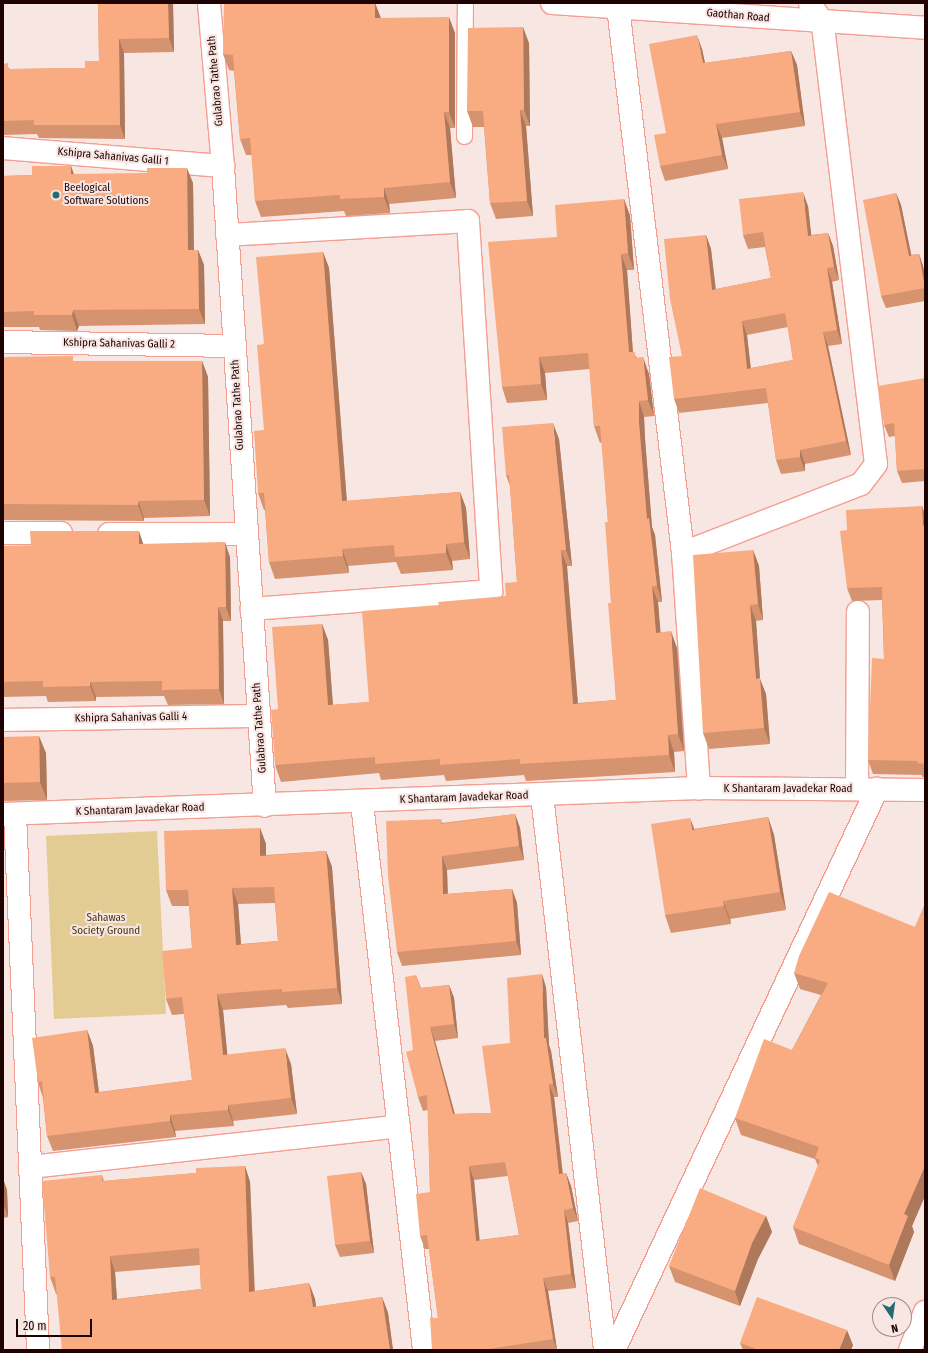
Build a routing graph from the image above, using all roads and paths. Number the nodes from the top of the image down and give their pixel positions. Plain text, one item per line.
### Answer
1 (209, 3) edge
2 (465, 3) edge
3 (552, 3) edge
4 (810, 3) edge
5 (618, 7) junction
6 (700, 8) edge
7 (823, 23) junction
8 (925, 28) edge
9 (464, 136) dead end
10 (3, 148) edge
11 (223, 166) junction
12 (227, 235) junction
13 (3, 342) edge
14 (234, 346) junction
15 (3, 533) edge
16 (246, 534) junction
17 (683, 553) junction
18 (252, 609) junction
19 (858, 612) dead end
20 (259, 716) junction
21 (3, 720) edge
22 (698, 788) junction
23 (867, 789) junction
24 (925, 790) edge
25 (542, 795) junction
26 (362, 802) junction
27 (265, 806) junction
28 (9, 814) edge
29 (398, 1126) junction
30 (30, 1167) junction
31 (925, 1312) edge
32 (38, 1350) edge
33 (424, 1350) edge
34 (605, 1350) edge
35 (614, 1350) edge
36 (910, 1350) edge

1 - 11 street, Gulabrao Tathe Path
2 - 9 lane
3 - 5 street, Gaothan Road
4 - 7 street
5 - 6 street, Gaothan Road
5 - 17 street
6 - 7 street, Gaothan Road
7 - 8 street, Gaothan Road
7 - 17 street
10 - 11 street, Kshipra Sahanivas Galli 1
11 - 12 street, Gulabrao Tathe Path
12 - 14 street, Gulabrao Tathe Path
12 - 18 street
13 - 14 street, Kshipra Sahanivas Galli 2
14 - 16 street, Gulabrao Tathe Path
15 - 16 street
16 - 18 street, Gulabrao Tathe Path
17 - 22 street
18 - 20 street, Gulabrao Tathe Path
19 - 23 street
20 - 21 street, Kshipra Sahanivas Galli 4
20 - 27 street, Gulabrao Tathe Path
22 - 23 street, K Shantaram Javadekar Road
22 - 25 street, K Shantaram Javadekar Road
23 - 24 street, K Shantaram Javadekar Road
23 - 35 street
25 - 26 street, K Shantaram Javadekar Road
25 - 34 street
26 - 27 street, K Shantaram Javadekar Road
26 - 29 street
27 - 28 street, K Shantaram Javadekar Road
28 - 30 street
29 - 30 street
29 - 33 street
30 - 32 street
31 - 36 street

